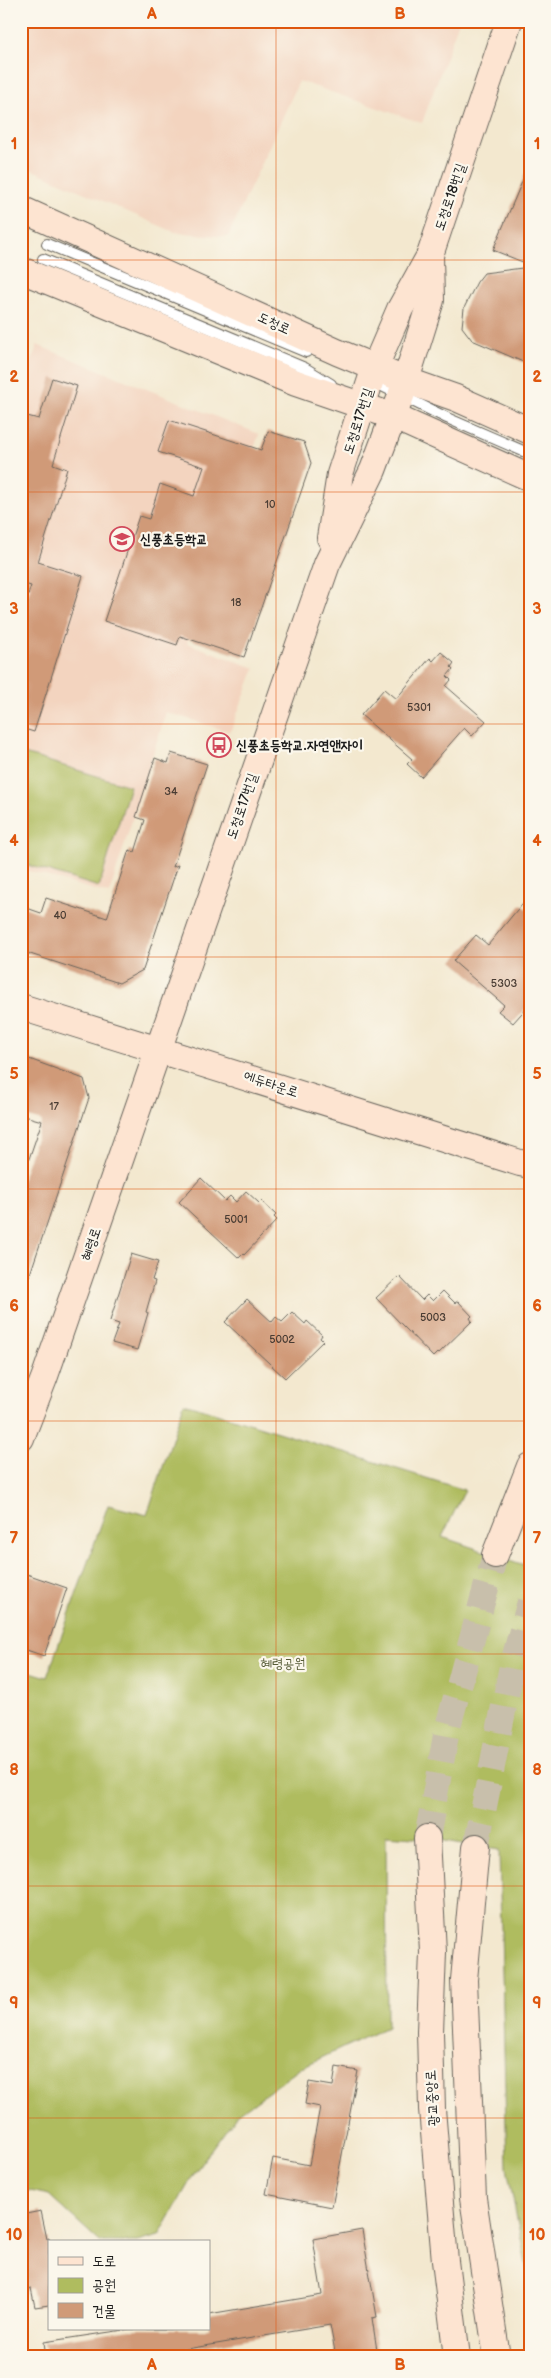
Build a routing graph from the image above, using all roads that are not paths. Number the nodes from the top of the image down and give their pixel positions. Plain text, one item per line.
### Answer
1 (510, 21) edge
2 (21, 209) edge
3 (46, 244) dead end
4 (430, 255) junction
5 (32, 264) edge
6 (317, 357) dead end
7 (368, 382) junction
8 (399, 397) junction
9 (530, 432) edge
10 (530, 454) edge
11 (530, 478) edge
12 (327, 564) junction
13 (21, 1007) edge
14 (158, 1049) junction
15 (526, 1165) edge
16 (21, 1438) edge
17 (530, 1466) edge
18 (495, 1555) tunnel mouth
19 (427, 1838) tunnel mouth
20 (476, 1847) tunnel mouth
21 (457, 2357) edge
22 (496, 2357) edge

1 - 4 street, 도청로18번길
2 - 7 street, 도청로
3 - 6 lane
4 - 7 street, 도청로18번길
4 - 8 street, 도청로17번길
5 - 7 street, 도청로
7 - 8 street, 도청로
7 - 8 street
7 - 12 street, 도청로17번길
8 - 9 street, 도청로
8 - 10 lane
8 - 11 street
8 - 12 street, 도청로17번길
12 - 14 street, 도청로17번길
13 - 14 street, 에듀타운로
14 - 15 street, 에듀타운로
14 - 16 street, 혜령로
17 - 18 street
19 - 21 street, 광교중앙로
20 - 22 street

